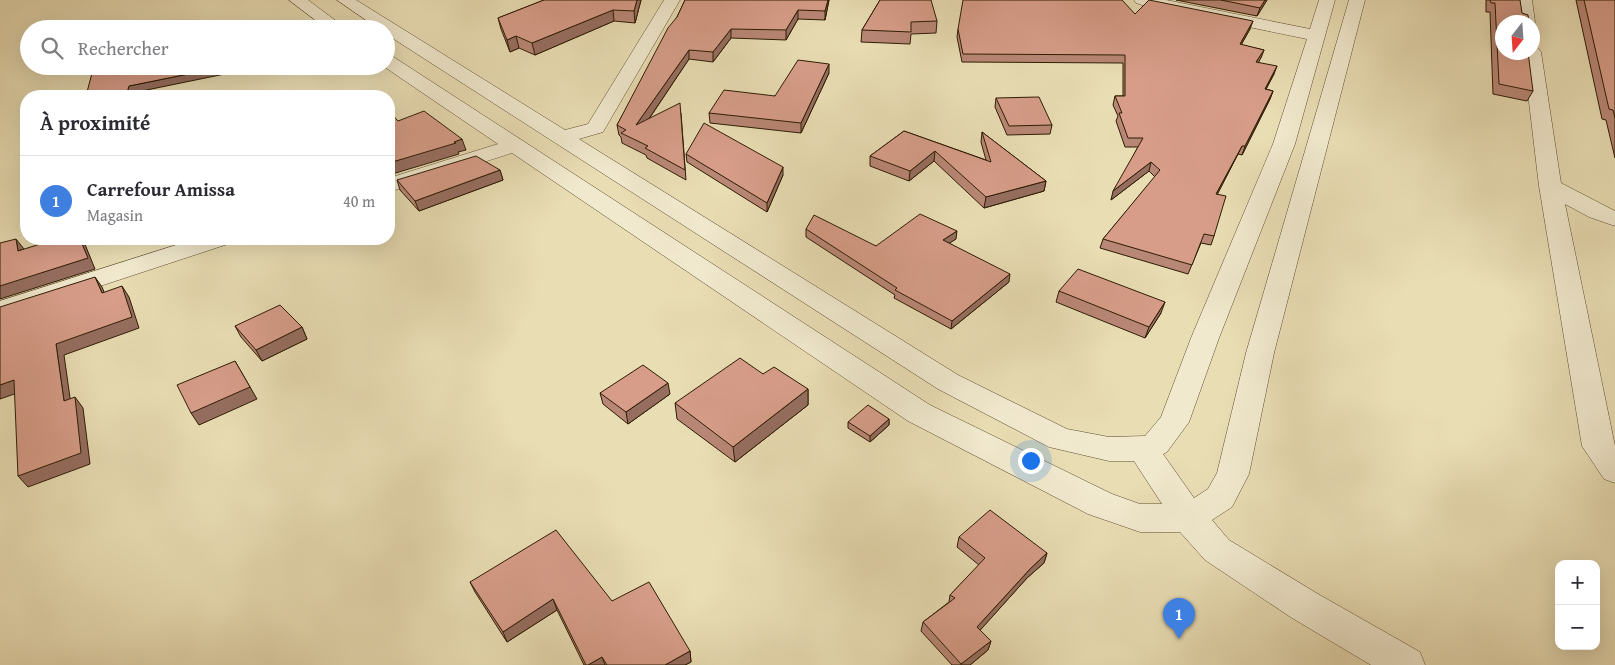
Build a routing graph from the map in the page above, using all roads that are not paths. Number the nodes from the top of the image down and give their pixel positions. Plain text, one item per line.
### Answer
1 (297, 0) edge
2 (345, 0) edge
3 (672, 0) edge
4 (1142, 0) edge
5 (1327, 0) edge
6 (1357, 0) edge
7 (1524, 0) edge
8 (1526, 15) edge
9 (327, 20) edge
10 (377, 20) edge
11 (395, 32) edge
12 (1316, 36) junction
13 (1533, 60) edge
14 (395, 66) edge
15 (562, 137) junction
16 (513, 146) junction
17 (395, 183) edge
18 (1550, 186) junction
19 (1615, 219) edge
20 (200, 245) edge
21 (0, 310) edge
22 (1143, 449) junction
23 (1615, 470) edge
24 (1190, 518) junction
25 (1406, 665) edge

1 - 9 street
2 - 10 street
3 - 15 street
4 - 12 street
5 - 12 street
6 - 24 street
7 - 8 street
11 - 15 street
12 - 22 street
13 - 18 street
14 - 16 street
15 - 22 street
16 - 17 street
16 - 24 street
18 - 19 street
18 - 23 street
20 - 21 street
22 - 24 street
24 - 25 street

